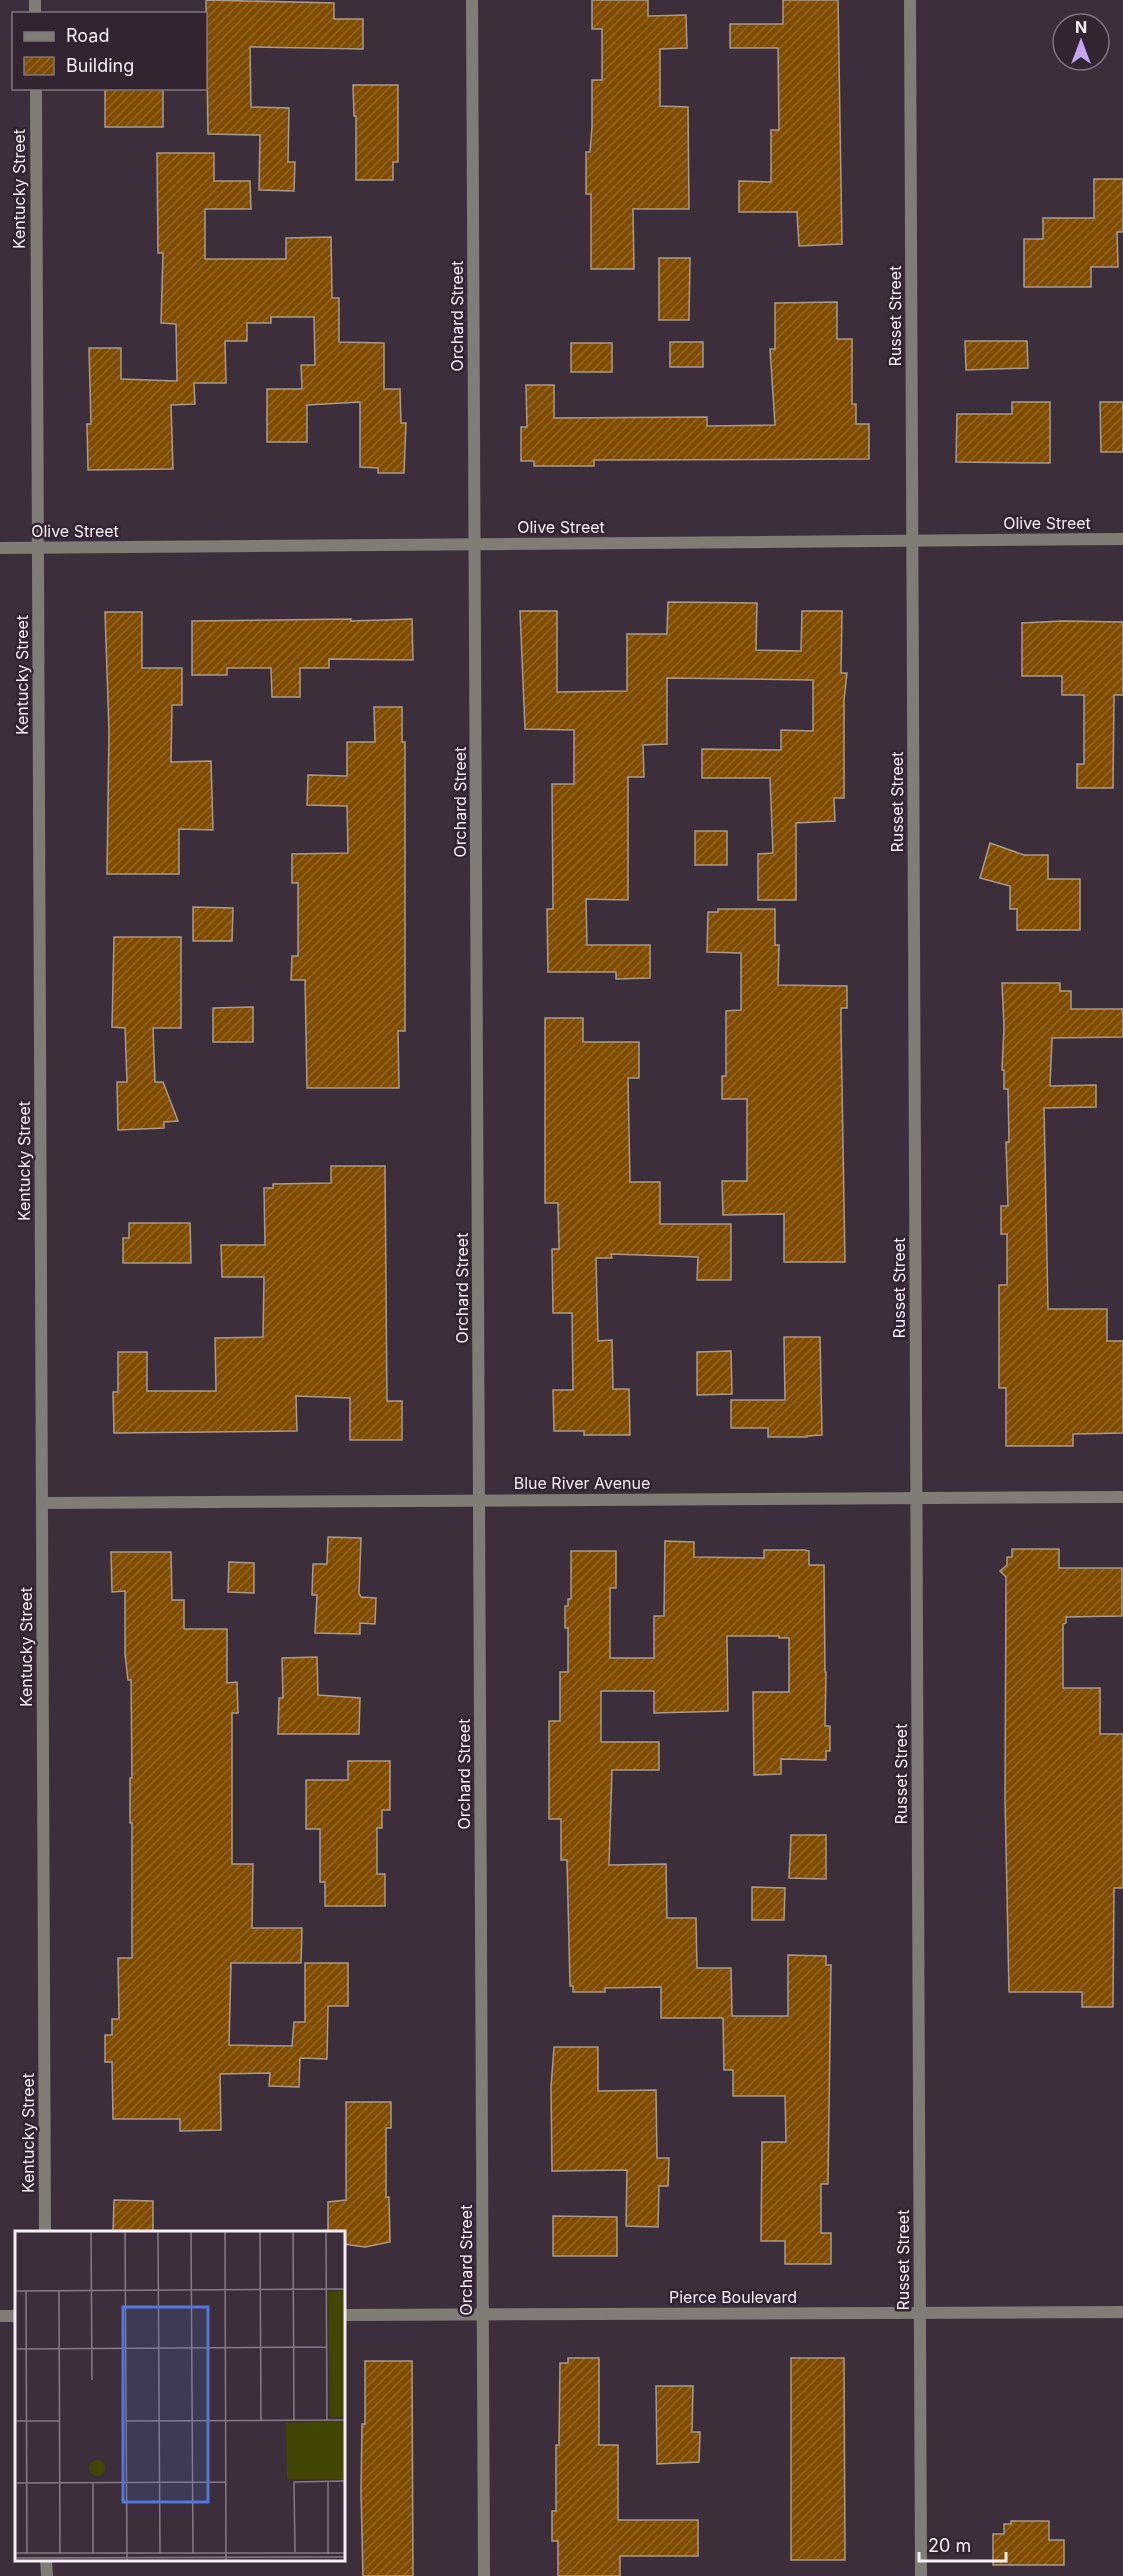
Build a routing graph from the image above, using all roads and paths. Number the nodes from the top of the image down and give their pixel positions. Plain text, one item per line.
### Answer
1 (472, 0) edge
2 (910, 0) edge
3 (36, 90) edge
4 (1123, 539) edge
5 (912, 541) junction
6 (475, 544) junction
7 (38, 547) junction
8 (0, 548) edge
9 (1123, 1497) edge
10 (916, 1498) junction
11 (479, 1500) junction
12 (42, 1503) junction
13 (45, 2231) edge
14 (1123, 2312) edge
15 (920, 2313) junction
16 (483, 2314) junction
17 (345, 2315) edge
18 (484, 2576) edge
19 (921, 2576) edge

1 - 6 street, Orchard Street
2 - 5 street, Russet Street
3 - 7 street, Kentucky Street
4 - 5 street, Olive Street
5 - 6 street, Olive Street
5 - 10 street, Russet Street
6 - 7 street, Olive Street
6 - 11 street, Orchard Street
7 - 8 street, Olive Street
7 - 12 street, Kentucky Street
9 - 10 street, Blue River Avenue
10 - 11 street, Blue River Avenue
10 - 15 street, Russet Street
11 - 12 street, Blue River Avenue
11 - 16 street, Orchard Street
12 - 13 street, Kentucky Street
14 - 15 street, Pierce Boulevard
15 - 16 street, Pierce Boulevard
15 - 19 street, Russet Street
16 - 17 street, Pierce Boulevard
16 - 18 street, Orchard Street

